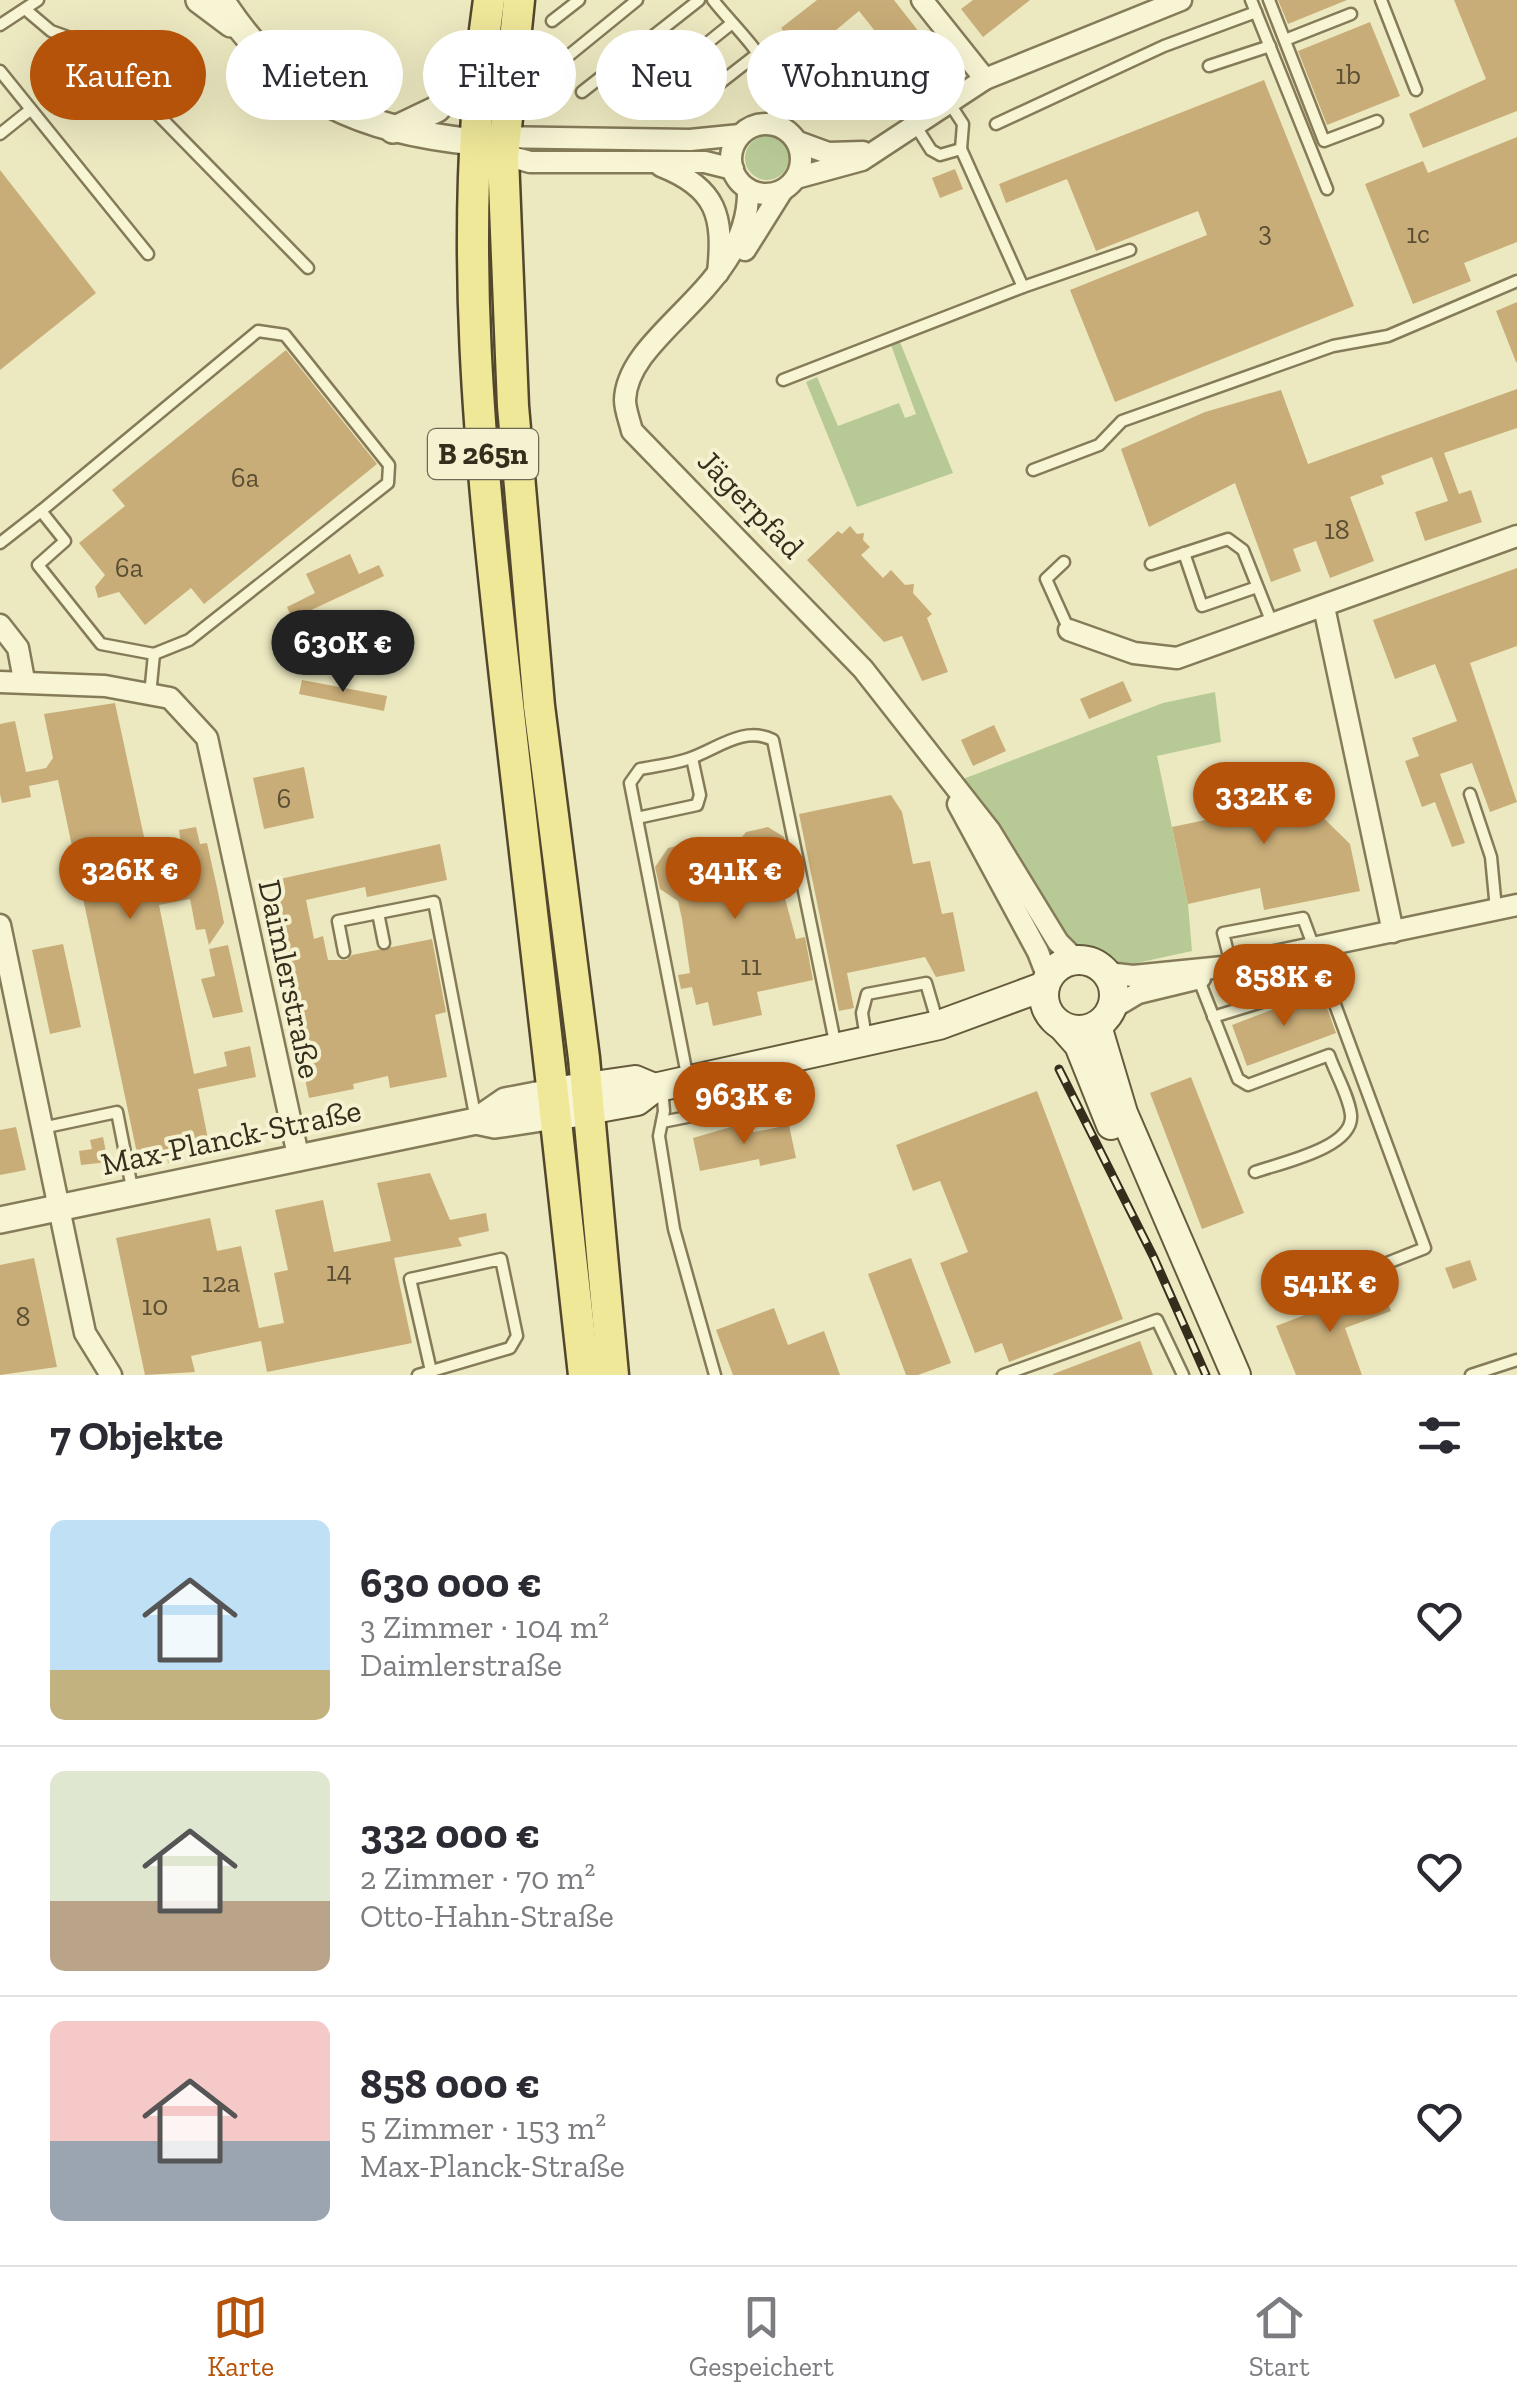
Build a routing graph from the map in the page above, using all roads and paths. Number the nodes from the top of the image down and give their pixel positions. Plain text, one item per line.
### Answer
1 (38, 0) edge
2 (199, 0) edge
3 (221, 0) edge
4 (488, 0) edge
5 (519, 0) edge
6 (578, 0) edge
7 (637, 0) edge
8 (699, 0) edge
9 (713, 0) edge
10 (922, 0) edge
11 (1181, 0) edge
12 (1269, 0) edge
13 (1381, 0) edge
14 (1254, 6) edge
15 (25, 9) junction
16 (1352, 14) dead end
17 (552, 21) dead end
18 (731, 24) junction
19 (0, 25) edge
20 (240, 29) junction
21 (484, 30) edge
22 (724, 30) edge
23 (1285, 40) junction
24 (747, 44) edge
25 (1270, 46) junction
26 (576, 50) edge
27 (747, 63) edge
28 (1210, 66) dead end
29 (0, 72) edge
30 (727, 78) edge
31 (985, 80) junction
32 (1416, 90) dead end
33 (582, 92) dead end
34 (965, 94) edge
35 (30, 110) joint
36 (423, 116) edge
37 (38, 120) edge
38 (476, 120) edge
39 (771, 120) edge
40 (928, 120) edge
41 (960, 120) edge
42 (1377, 121) dead end
43 (770, 124) junction
44 (996, 124) dead end
45 (917, 128) junction
46 (394, 130) junction
47 (0, 134) edge
48 (740, 135) junction
49 (474, 142) junction
50 (798, 142) junction
51 (504, 146) junction
52 (961, 149) junction
53 (875, 151) junction
54 (651, 162) junction
55 (733, 169) junction
56 (789, 184) junction
57 (1326, 188) dead end
58 (748, 189) junction
59 (1130, 250) dead end
60 (148, 254) dead end
61 (308, 268) dead end
62 (718, 274) junction
63 (1517, 281) edge
64 (1023, 287) junction
65 (783, 380) dead end
66 (1033, 470) dead end
67 (41, 511) junction
68 (1517, 536) edge
69 (0, 543) edge
70 (1184, 554) junction
71 (1064, 562) dead end
72 (1151, 564) dead end
73 (1258, 586) junction
74 (1324, 607) junction
75 (0, 625) edge
76 (1273, 625) junction
77 (1069, 630) joint
78 (154, 654) junction
79 (24, 680) junction
80 (0, 682) edge
81 (150, 694) junction
82 (692, 758) junction
83 (942, 770) junction
84 (1470, 794) dead end
85 (637, 818) junction
86 (1507, 907) edge
87 (378, 914) junction
88 (0, 925) edge
89 (1392, 932) junction
90 (384, 943) dead end
91 (1307, 950) junction
92 (344, 952) dead end
93 (1076, 960) junction
94 (1227, 966) junction
95 (1108, 973) junction
96 (1196, 974) junction
97 (1046, 982) junction
98 (1212, 1016) junction
99 (1105, 1017) junction
100 (1059, 1024) junction
101 (938, 1025) junction
102 (867, 1041) junction
103 (836, 1048) junction
104 (789, 1058) junction
105 (668, 1085) junction
106 (588, 1098) junction
107 (554, 1104) junction
108 (476, 1122) junction
109 (662, 1122) junction
110 (42, 1128) junction
111 (299, 1160) junction
112 (1255, 1172) dead end
113 (134, 1194) junction
114 (58, 1209) junction
115 (0, 1220) edge
116 (1367, 1271) dead end
117 (1198, 1290) junction
118 (1517, 1360) edge
119 (431, 1371) junction
120 (112, 1375) edge
121 (418, 1375) edge
122 (584, 1375) edge
123 (613, 1375) edge
124 (715, 1375) edge
125 (1003, 1375) edge
126 (1183, 1375) edge
127 (1236, 1375) edge
128 (1472, 1375) edge

1 - 15 lane
2 - 20 street
3 - 20 street
4 - 21 main road, B 265n
5 - 51 main road, B 265n
6 - 17 lane
7 - 26 lane
8 - 33 lane
9 - 18 lane
10 - 31 street
11 - 31 street
12 - 23 lane
13 - 32 lane
14 - 25 lane
14 - 44 lane
15 - 19 lane
15 - 61 lane
16 - 23 lane
18 - 22 lane
18 - 24 lane
20 - 46 street
23 - 42 lane
25 - 28 lane
25 - 57 lane
27 - 30 lane
29 - 35 lane
31 - 34 street
35 - 47 lane
36 - 46 street
37 - 60 lane
38 - 49 main road, B 265n
39 - 43 lane
40 - 45 street
41 - 52 lane
43 - 48 street
43 - 50 street
45 - 52 lane
45 - 53 street
46 - 49 street
48 - 51 street
48 - 55 street
49 - 51 street
49 - 107 main road, B 265n
50 - 53 street
50 - 56 street
51 - 54 street
51 - 106 main road, B 265n
52 - 64 lane
53 - 56 street
54 - 55 street
54 - 62 street
55 - 58 street
56 - 58 street
56 - 62 street
58 - 62 street
59 - 64 lane
62 - 83 street, Jägerpfad
63 - 66 lane
64 - 65 lane
67 - 69 lane
67 - 78 lane
67 - 78 lane
68 - 74 street
70 - 72 lane
70 - 73 lane
70 - 73 lane
71 - 77 lane
73 - 76 lane
74 - 76 street
74 - 89 street
75 - 79 street
76 - 77 street
78 - 81 lane
79 - 80 street, Daimlerstraße
79 - 81 street, Daimlerstraße
81 - 111 street, Daimlerstraße
82 - 85 lane
82 - 85 lane
82 - 103 lane
83 - 93 street
83 - 97 street
84 - 86 lane
85 - 105 lane
86 - 89 street
87 - 90 lane
87 - 92 lane
87 - 108 lane
88 - 110 street
89 - 91 street
91 - 94 street
91 - 94 lane
91 - 98 lane
91 - 116 lane
93 - 95 main road
93 - 97 main road
94 - 96 street
95 - 96 street
95 - 99 main road
96 - 98 lane
96 - 99 street
97 - 100 main road
97 - 101 main road, Max-Planck-Straße
98 - 112 lane
99 - 100 main road
99 - 117 main road
100 - 101 main road, Max-Planck-Straße
100 - 117 main road
101 - 102 main road, Max-Planck-Straße
101 - 102 lane
102 - 103 main road, Max-Planck-Straße
103 - 104 main road, Max-Planck-Straße
104 - 105 main road, Max-Planck-Straße
104 - 109 lane
105 - 106 main road, Max-Planck-Straße
105 - 109 lane
106 - 107 main road, Max-Planck-Straße
106 - 123 main road, B 265n
107 - 108 street, Max-Planck-Straße
107 - 122 main road, B 265n
108 - 111 street, Max-Planck-Straße
109 - 124 lane
110 - 113 lane
110 - 114 street
111 - 113 street, Max-Planck-Straße
113 - 114 street, Max-Planck-Straße
114 - 115 street, Max-Planck-Straße
114 - 120 street
117 - 127 main road
118 - 128 lane
119 - 119 lane
119 - 121 lane
125 - 126 lane

